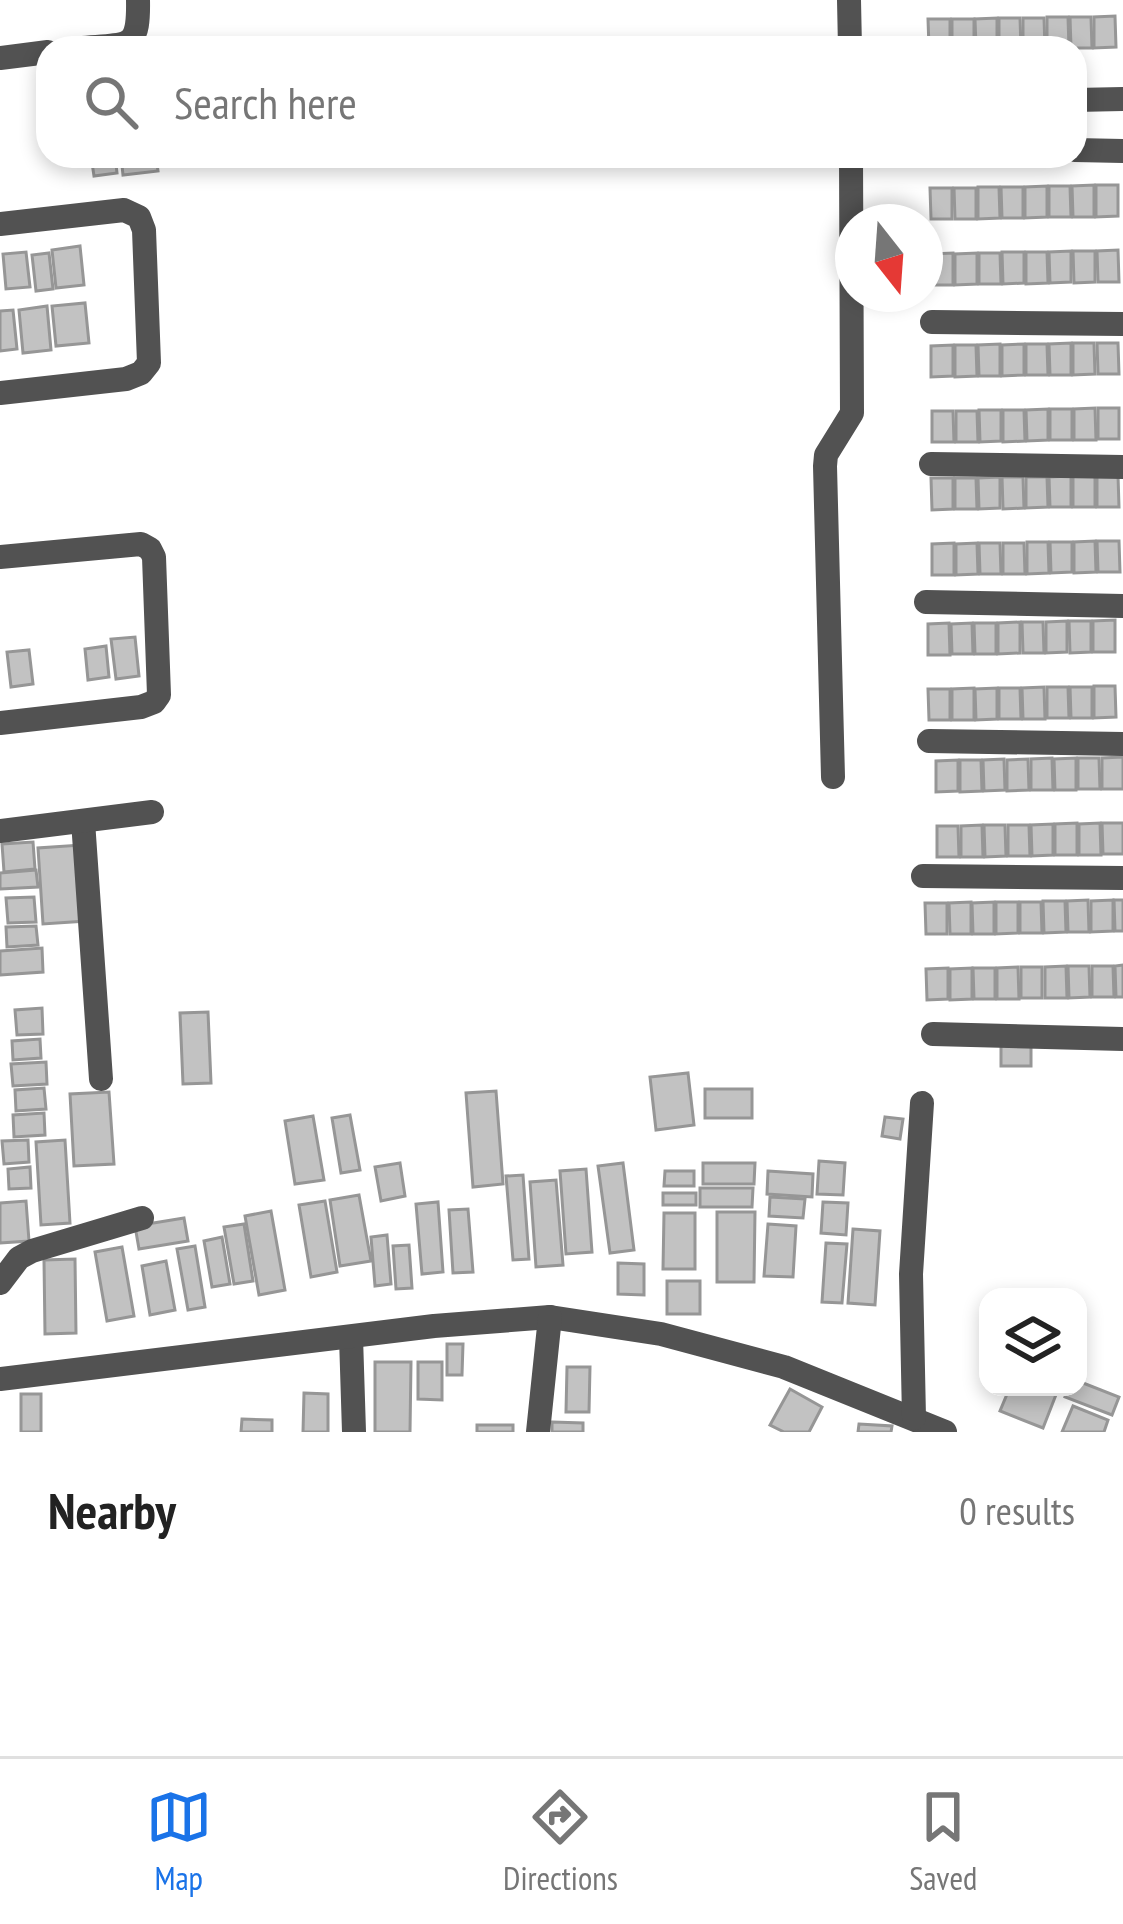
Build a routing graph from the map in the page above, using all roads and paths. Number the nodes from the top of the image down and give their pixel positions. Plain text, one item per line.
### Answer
1 (138, 0) edge
2 (849, 0) edge
3 (135, 36) edge
4 (850, 36) edge
5 (36, 54) edge
6 (0, 58) edge
7 (1087, 100) edge
8 (1123, 100) edge
9 (1087, 150) edge
10 (1123, 151) edge
11 (851, 168) edge
12 (0, 224) edge
13 (932, 322) dead end
14 (1123, 324) edge
15 (0, 392) edge
16 (931, 464) dead end
17 (1123, 467) edge
18 (0, 557) edge
19 (926, 602) dead end
20 (1123, 606) edge
21 (0, 723) edge
22 (929, 741) dead end
23 (1123, 744) edge
24 (833, 777) dead end
25 (152, 812) dead end
26 (83, 821) junction
27 (0, 831) edge
28 (923, 877) dead end
29 (1123, 878) edge
30 (933, 1034) dead end
31 (1123, 1039) edge
32 (101, 1079) dead end
33 (922, 1103) dead end
34 (142, 1218) dead end
35 (0, 1283) edge
36 (550, 1317) junction
37 (351, 1337) junction
38 (0, 1378) edge
39 (914, 1418) junction
40 (353, 1432) edge
41 (538, 1432) edge
42 (945, 1432) edge

1 - 3 street
2 - 4 street
5 - 6 street
7 - 8 street
9 - 10 street
11 - 24 street
12 - 15 street
13 - 14 street
16 - 17 street
18 - 21 street
19 - 20 street
22 - 23 street
25 - 26 street
26 - 27 street
26 - 32 street
28 - 29 street
30 - 31 street
33 - 39 street
34 - 35 street
36 - 37 street
36 - 39 street
36 - 41 street
37 - 38 street
37 - 40 street
39 - 42 street

